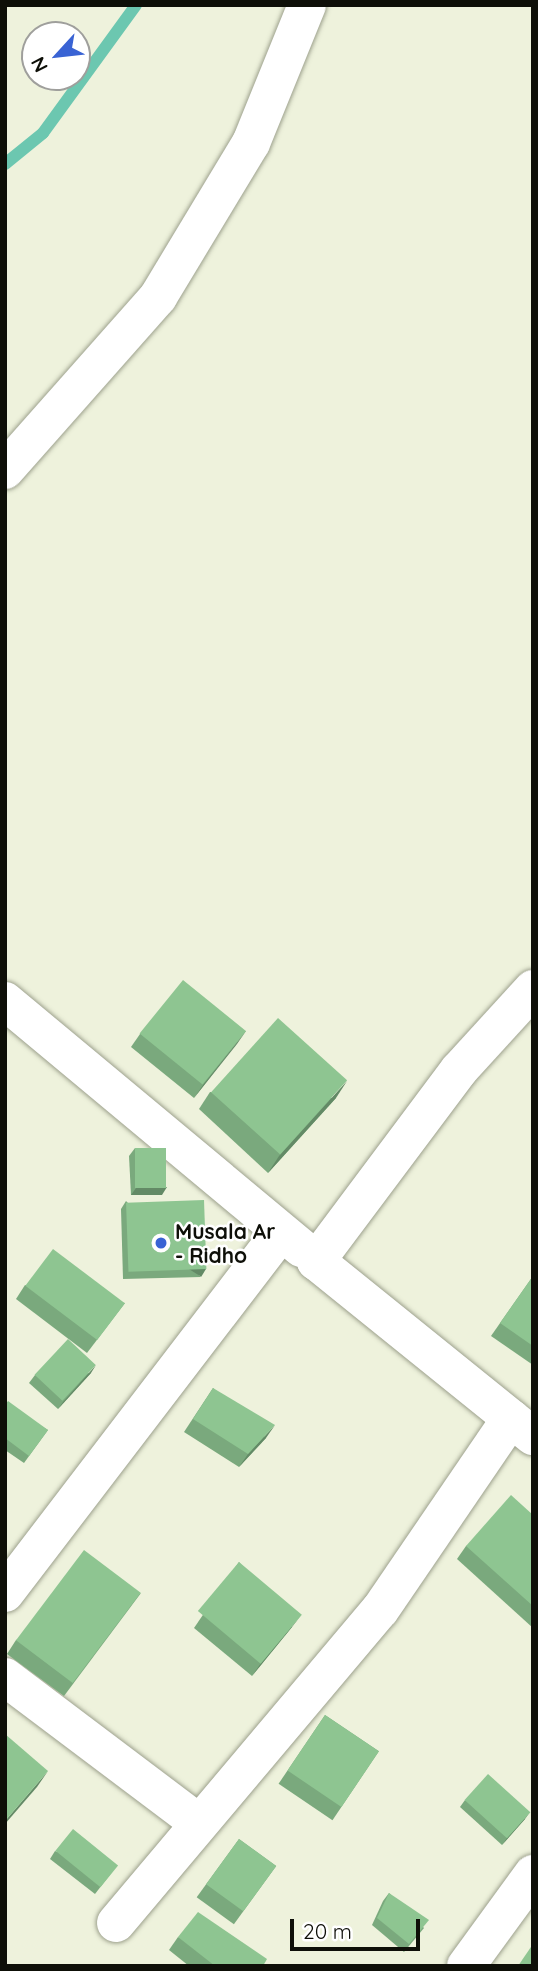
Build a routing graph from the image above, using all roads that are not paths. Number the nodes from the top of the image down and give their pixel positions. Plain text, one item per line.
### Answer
1 (307, 5) edge
2 (5, 470) edge
3 (533, 989) edge
4 (5, 1001) edge
5 (281, 1232) junction
6 (316, 1261) junction
7 (522, 1427) edge
8 (5, 1593) edge
9 (5, 1677) edge
10 (196, 1821) junction
11 (533, 1874) edge
12 (116, 1923) dead end
13 (466, 1966) edge

1 - 2 street
3 - 6 street
4 - 5 street
5 - 6 street
5 - 8 street
6 - 7 street
7 - 10 street
9 - 10 street
10 - 12 street
11 - 13 street

